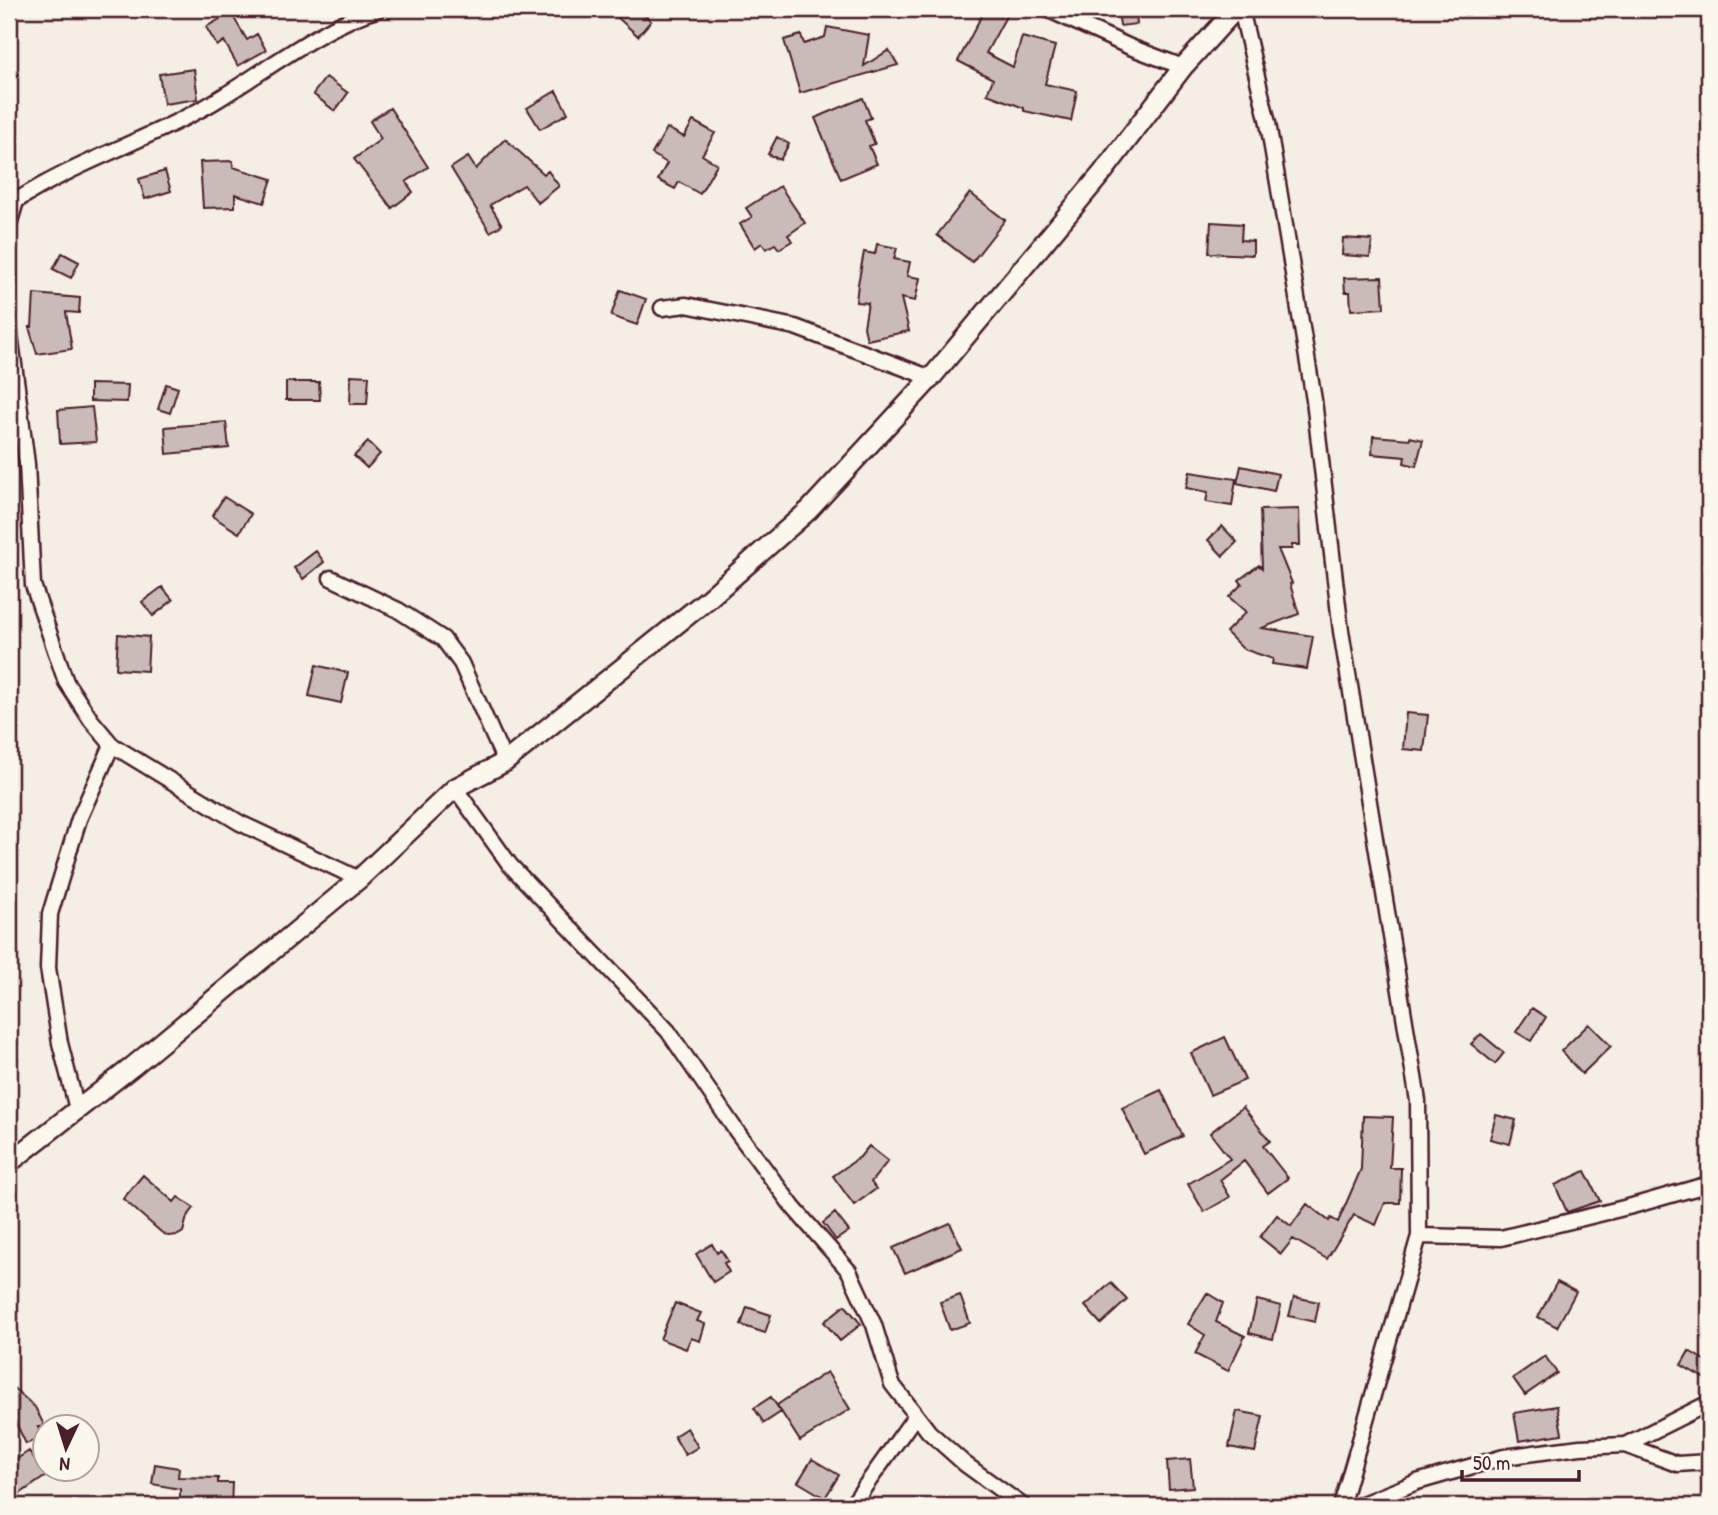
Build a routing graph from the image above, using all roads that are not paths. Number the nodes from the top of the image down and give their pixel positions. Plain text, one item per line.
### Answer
1 (379, 9) edge
2 (1048, 9) edge
3 (1239, 9) edge
4 (1183, 67) junction
5 (9, 225) edge
6 (662, 308) dead end
7 (9, 326) edge
8 (12, 375) edge
9 (931, 378) junction
10 (331, 578) dead end
11 (112, 746) junction
12 (505, 762) junction
13 (455, 788) junction
14 (359, 879) junction
15 (77, 1110) junction
16 (9, 1163) edge
17 (1709, 1184) edge
18 (1419, 1236) junction
19 (1709, 1403) edge
20 (916, 1415) junction
21 (1625, 1445) junction
22 (1709, 1462) edge
23 (851, 1506) edge
24 (1023, 1506) edge
25 (1340, 1506) edge
26 (1357, 1506) edge

1 - 5 street
2 - 4 street
3 - 4 street
3 - 18 street
4 - 9 street
6 - 9 street
7 - 8 street
8 - 11 street
9 - 12 street
10 - 12 street
11 - 14 street
11 - 15 street
12 - 13 street
13 - 14 street
13 - 20 street
14 - 15 street
15 - 16 street
17 - 18 street
18 - 25 street
19 - 21 street
20 - 23 street
20 - 24 street
21 - 22 street
21 - 26 street

